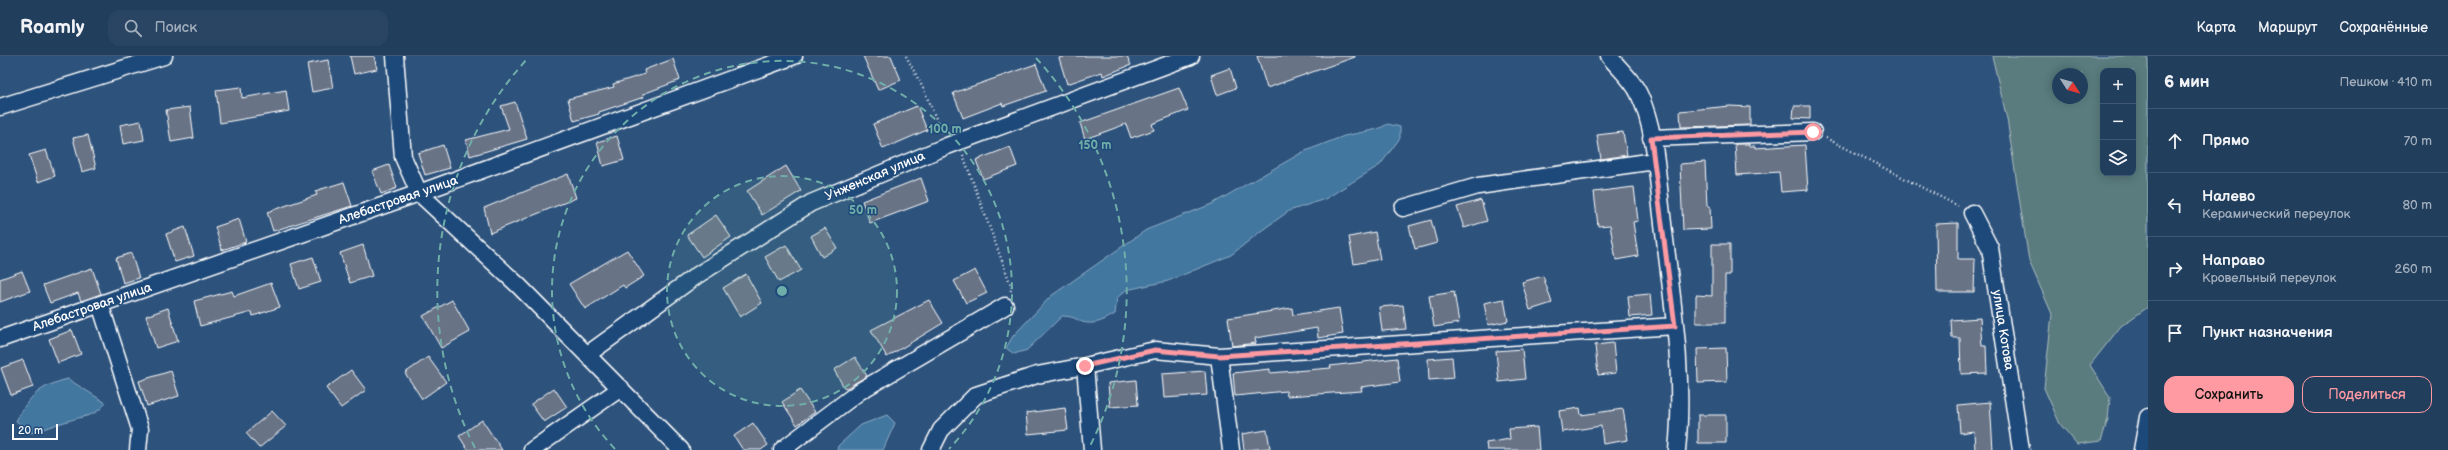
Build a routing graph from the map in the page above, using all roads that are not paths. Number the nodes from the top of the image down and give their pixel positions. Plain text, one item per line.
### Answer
1 (164, 56) edge
2 (395, 56) edge
3 (794, 56) edge
4 (1191, 56) edge
5 (1608, 56) edge
6 (0, 107) edge
7 (1813, 132) road end
8 (1651, 138) junction
9 (1655, 161) junction
10 (419, 193) junction
11 (1402, 208) dead end
12 (1972, 213) road end
13 (100, 304) junction
14 (1004, 306) road end
15 (1675, 326) junction
16 (0, 339) edge
17 (588, 354) junction
18 (1219, 356) junction
19 (1085, 366) junction
20 (621, 388) junction
21 (2148, 417) edge
22 (138, 450) edge
23 (532, 450) edge
24 (681, 450) edge
25 (782, 450) edge
26 (931, 450) edge
27 (1092, 450) edge
28 (1232, 450) edge
29 (1677, 450) edge
30 (2021, 450) edge
31 (2142, 450) edge

1 - 6 street
2 - 10 street
3 - 10 street, Алебастровая улица
4 - 17 street, Унженская улица
5 - 8 street
7 - 8 street
8 - 9 street
9 - 11 street
9 - 15 street
10 - 13 street, Алебастровая улица
10 - 17 street
12 - 30 street, улица Котова
13 - 16 street, Алебастровая улица
13 - 22 street
14 - 25 street
15 - 18 street
15 - 29 street
17 - 20 street
18 - 19 street
18 - 28 street
19 - 26 street
19 - 27 street
20 - 23 street
20 - 24 street
21 - 31 street

